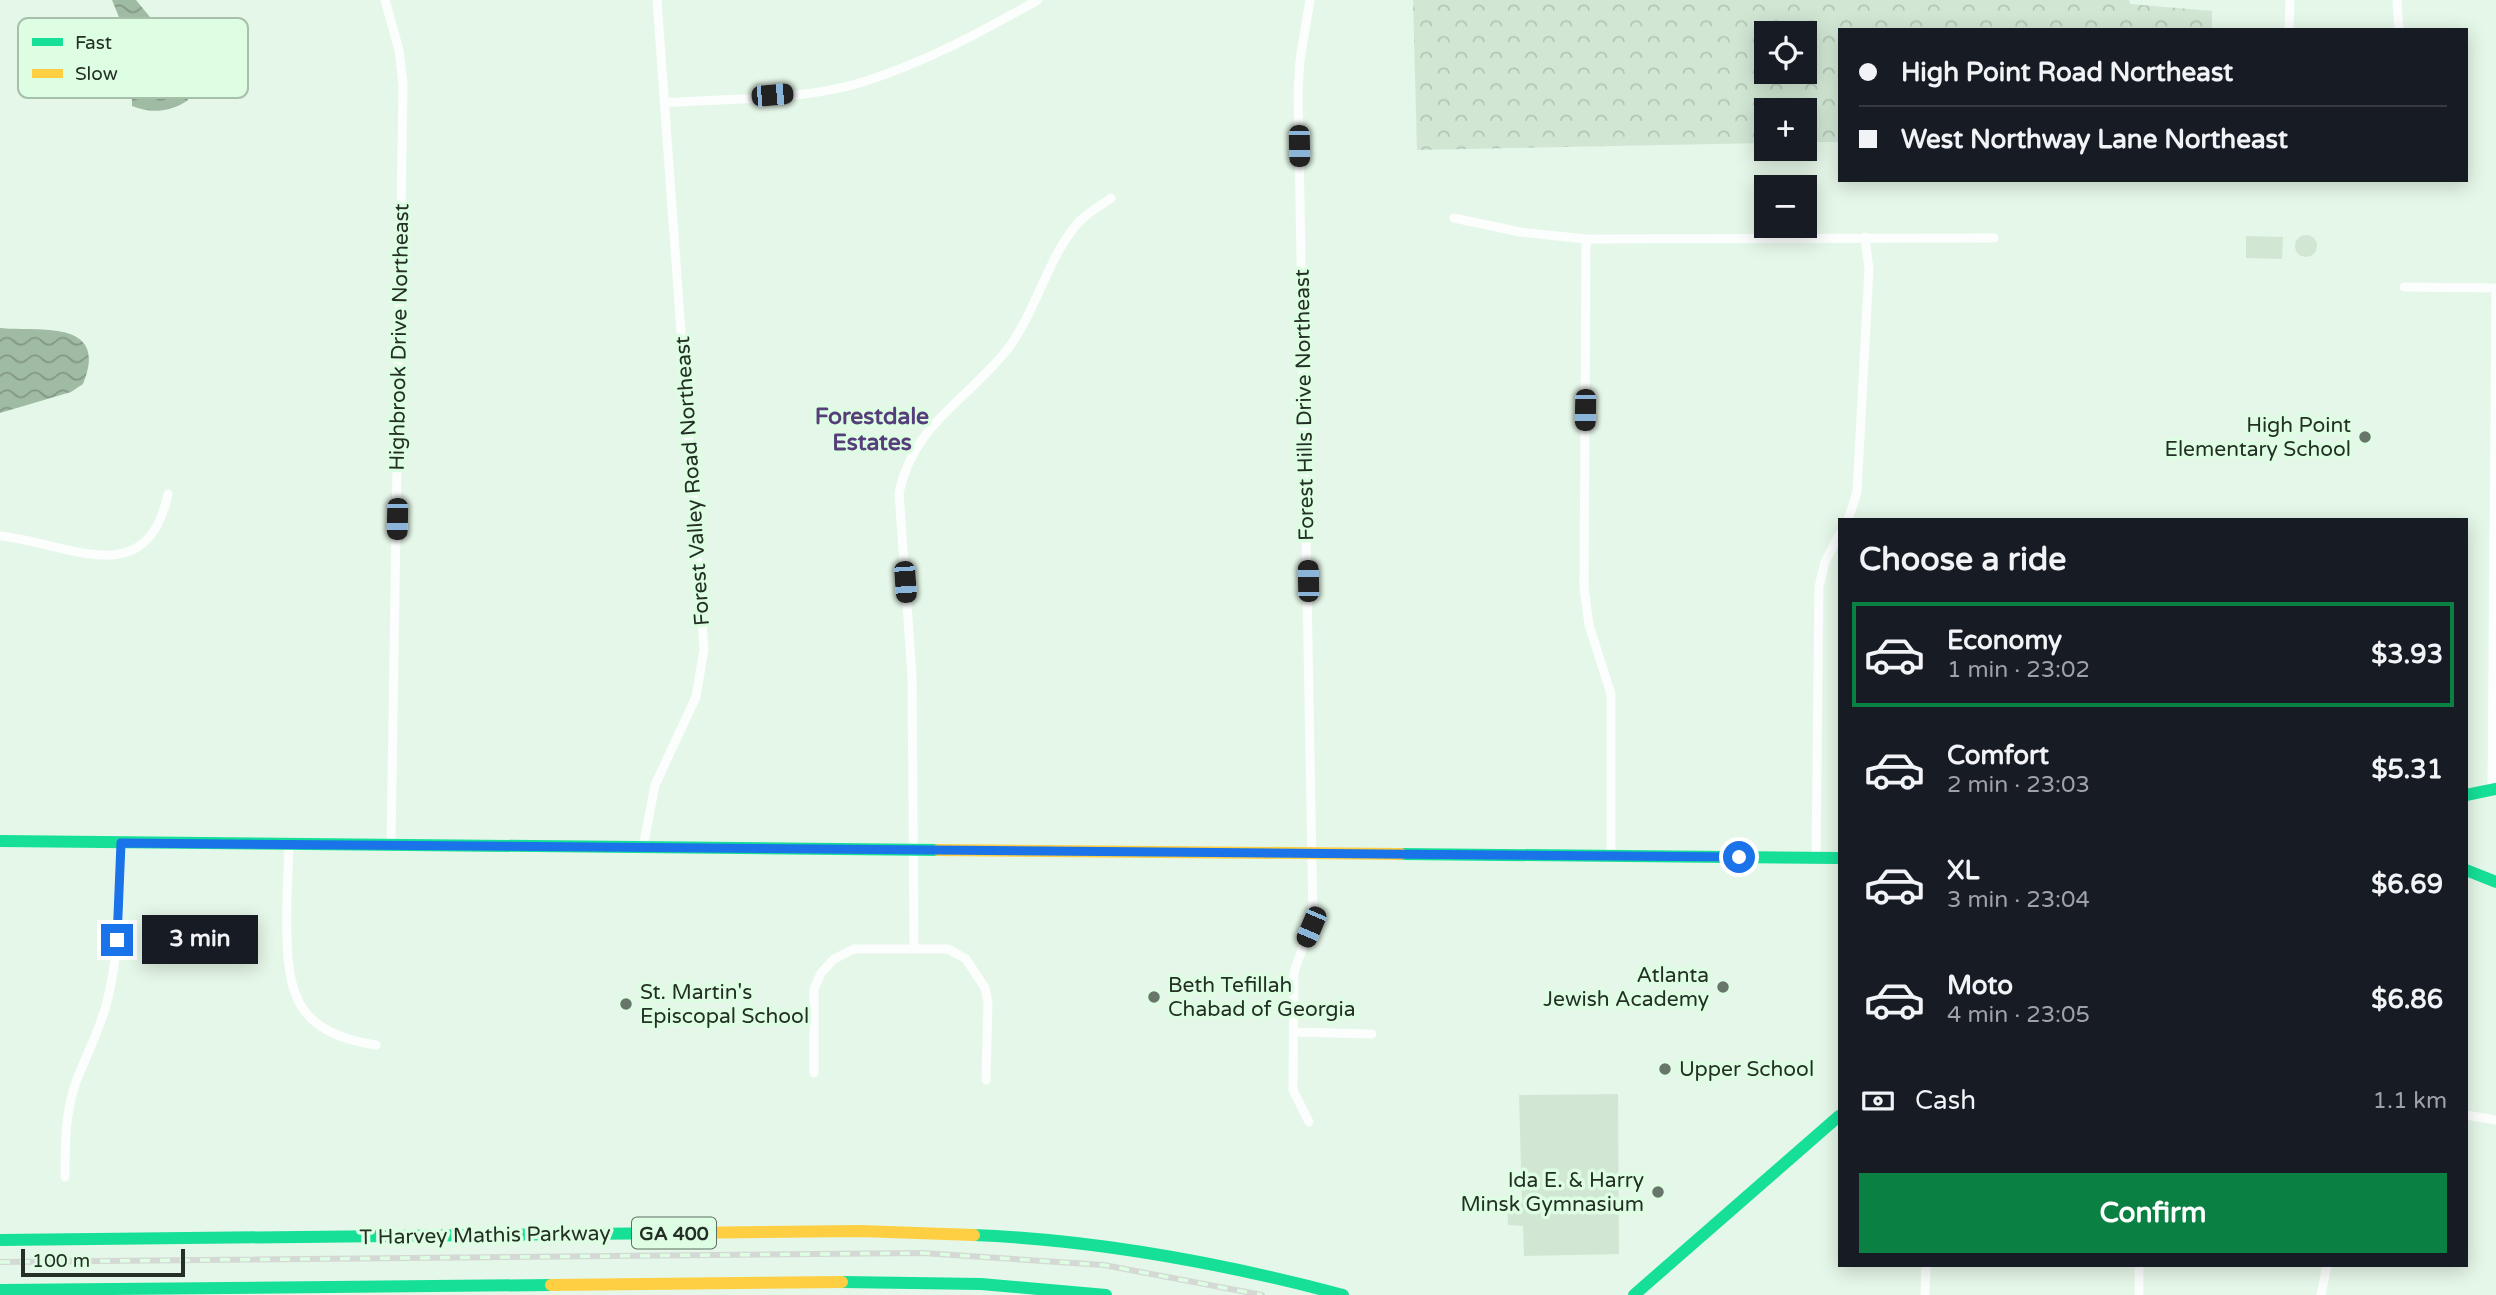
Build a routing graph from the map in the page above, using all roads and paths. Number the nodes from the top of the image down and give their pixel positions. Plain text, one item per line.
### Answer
1 (385, 0) edge
2 (657, 0) edge
3 (1038, 0) edge
4 (1310, 0) edge
5 (2290, 0) edge
6 (2397, 0) edge
7 (2289, 28) edge
8 (2399, 28) edge
9 (666, 103) junction
10 (1111, 198) dead end
11 (1454, 218) dead end
12 (1866, 237) junction
13 (1994, 238) dead end
14 (1586, 239) junction
15 (2404, 286) dead end
16 (2496, 289) edge
17 (168, 494) dead end
18 (1849, 518) edge
19 (0, 536) edge
20 (1838, 537) edge
21 (2494, 790) edge
22 (2468, 795) edge
23 (0, 841) edge
24 (121, 843) junction
25 (289, 845) junction
26 (391, 845) junction
27 (643, 848) junction
28 (912, 852) junction
29 (1313, 853) junction
30 (1611, 856) junction
31 (1816, 858) junction
32 (1838, 858) edge
33 (2468, 871) edge
34 (2496, 882) edge
35 (914, 948) junction
36 (1294, 1032) junction
37 (1372, 1034) dead end
38 (376, 1045) dead end
39 (814, 1073) dead end
40 (986, 1080) dead end
41 (2468, 1115) edge
42 (1838, 1117) edge
43 (2496, 1119) edge
44 (1309, 1122) dead end
45 (65, 1177) dead end
46 (0, 1240) edge
47 (1926, 1267) edge
48 (2139, 1267) edge
49 (2326, 1267) edge
50 (0, 1290) edge
51 (1106, 1295) edge
52 (1343, 1295) edge
53 (1634, 1295) edge
54 (1925, 1295) edge
55 (2139, 1295) edge
56 (2321, 1295) edge

1 - 26 street, Highbrook Drive Northeast
2 - 9 street, Forest Valley Road Northeast
3 - 9 street
4 - 29 street, Forest Hills Drive Northeast
5 - 7 street
6 - 8 street
9 - 27 street, Forest Valley Road Northeast
10 - 28 street
11 - 14 street
12 - 13 street
12 - 14 street
12 - 18 street
14 - 30 street
15 - 16 street
16 - 21 street
17 - 19 street
20 - 31 street
21 - 22 main road
23 - 24 main road
24 - 25 main road
24 - 45 street
25 - 26 main road
25 - 38 street
26 - 27 main road
27 - 28 main road
28 - 29 main road
28 - 35 street
29 - 30 main road
29 - 36 street, Forest Hills Drive Northeast
30 - 31 main road
31 - 32 main road
33 - 34 main road
35 - 39 street
35 - 40 street
36 - 37 street
36 - 44 street, Forest Hills Drive Northeast
41 - 43 street
42 - 53 main road
46 - 52 main road, T Harvey Mathis Parkway / GA 400
47 - 54 street
48 - 55 street
49 - 56 street
50 - 51 main road

